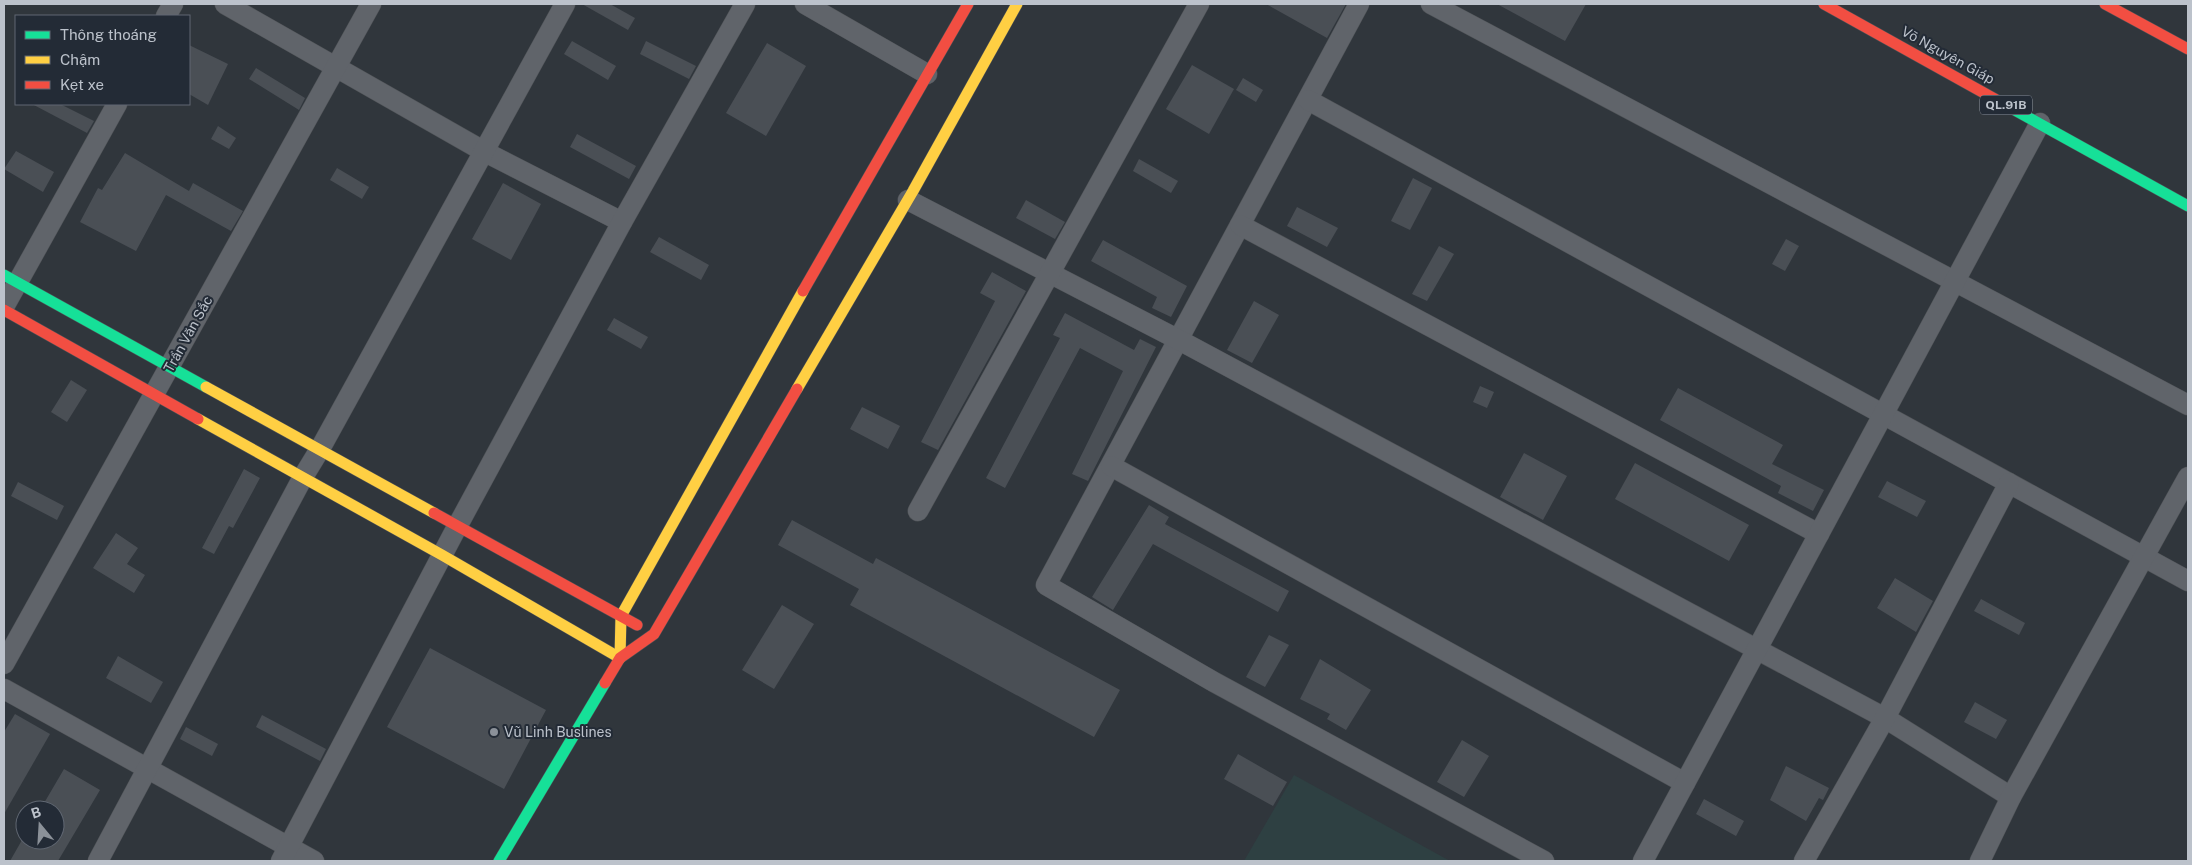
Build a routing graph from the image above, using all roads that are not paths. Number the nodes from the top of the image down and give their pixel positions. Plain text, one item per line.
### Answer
1 (173, 4) edge
2 (224, 4) edge
3 (371, 4) edge
4 (565, 4) edge
5 (745, 4) edge
6 (805, 4) edge
7 (968, 4) edge
8 (1017, 4) edge
9 (1199, 4) edge
10 (1359, 4) edge
11 (1431, 4) edge
12 (1824, 4) edge
13 (2105, 4) edge
14 (167, 15) edge
15 (2188, 49) edge
16 (336, 67) junction
17 (927, 74) junction
18 (1308, 100) junction
19 (116, 105) edge
20 (2040, 123) junction
21 (485, 152) junction
22 (908, 200) junction
23 (2188, 206) edge
24 (622, 222) junction
25 (1240, 225) junction
26 (1049, 273) junction
27 (10, 279) edge
28 (1955, 281) junction
29 (4, 308) edge
30 (1179, 340) junction
31 (170, 366) junction
32 (153, 394) junction
33 (2188, 405) edge
34 (1883, 415) junction
35 (320, 449) junction
36 (1111, 466) junction
37 (303, 477) junction
38 (2188, 477) edge
39 (2008, 484) junction
40 (918, 511) dead end
41 (458, 525) junction
42 (1819, 534) junction
43 (442, 555) junction
44 (2144, 558) junction
45 (2188, 581) edge
46 (621, 616) junction
47 (654, 634) junction
48 (1755, 650) junction
49 (620, 658) junction
50 (4, 664) edge
51 (4, 689) edge
52 (1885, 718) junction
53 (148, 770) junction
54 (1685, 782) junction
55 (2011, 796) junction
56 (285, 854) edge
57 (98, 861) edge
58 (314, 861) edge
59 (499, 861) edge
60 (1544, 861) edge
61 (1643, 861) edge
62 (1804, 861) edge
63 (1980, 861) edge

1 - 14 street
2 - 16 street
3 - 16 street, Trần Văn Sắc
4 - 21 street
5 - 24 street
6 - 17 street
7 - 17 main road
8 - 22 main road
9 - 26 street
10 - 18 street
11 - 28 street
12 - 20 main road, Võ Nguyên Giáp / QL.91B
13 - 15 main road
16 - 21 street
16 - 31 street, Trần Văn Sắc
17 - 46 main road
18 - 25 street
18 - 34 street
19 - 27 street
20 - 23 main road, Võ Nguyên Giáp / QL.91B
20 - 28 street
21 - 24 street
21 - 35 street
22 - 26 street
22 - 47 main road
24 - 41 street
25 - 30 street
25 - 42 street
26 - 30 street
26 - 40 street
27 - 29 street
27 - 31 main road
28 - 33 street
28 - 34 street
29 - 32 main road
30 - 36 street
30 - 48 street
31 - 32 street, Trần Văn Sắc
31 - 35 main road
32 - 37 main road
32 - 50 street, Trần Văn Sắc
34 - 39 street
34 - 42 street
35 - 37 street
35 - 41 main road
36 - 54 street
36 - 60 street
37 - 43 main road
37 - 53 street
38 - 44 street
39 - 44 street
39 - 52 street
41 - 43 street
41 - 46 main road
42 - 48 street
43 - 49 main road
43 - 56 street
44 - 45 street
44 - 55 street
46 - 47 main road
46 - 49 main road
47 - 49 main road
48 - 52 street
48 - 54 street
49 - 59 main road
51 - 53 street
52 - 55 street
52 - 62 street
53 - 56 street
53 - 57 street
54 - 61 street
55 - 63 street
56 - 58 street

